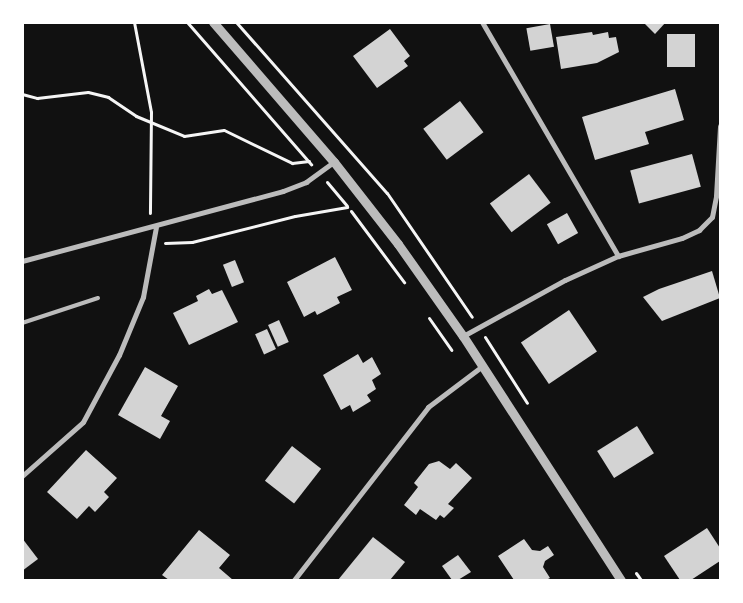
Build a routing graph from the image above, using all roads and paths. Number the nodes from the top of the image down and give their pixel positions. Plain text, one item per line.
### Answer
1 (134, 22) edge
2 (187, 22) edge
3 (213, 22) edge
4 (482, 22) edge
5 (22, 94) edge
6 (151, 124) junction
7 (720, 126) edge
8 (309, 161) junction
9 (334, 162) junction
10 (319, 173) junction
11 (718, 196) edge
12 (347, 207) junction
13 (156, 227) junction
14 (154, 244) junction
15 (618, 256) junction
16 (22, 262) edge
17 (410, 290) dead end
18 (98, 298) dead end
19 (425, 312) dead end
20 (22, 323) edge
21 (463, 336) junction
22 (453, 352) dead end
23 (481, 367) junction
24 (22, 476) edge
25 (294, 580) edge
26 (621, 580) edge

1 - 6 path
2 - 8 path
3 - 9 street
4 - 15 street
5 - 6 path
6 - 8 path
6 - 13 path
7 - 11 street
8 - 10 path
9 - 10 street
9 - 21 street
10 - 12 path
10 - 13 street
11 - 15 street
12 - 14 path
12 - 17 path
13 - 14 street
13 - 16 street
14 - 24 street
15 - 21 street
18 - 20 lane
19 - 22 path
21 - 23 street
23 - 25 street
23 - 26 street

